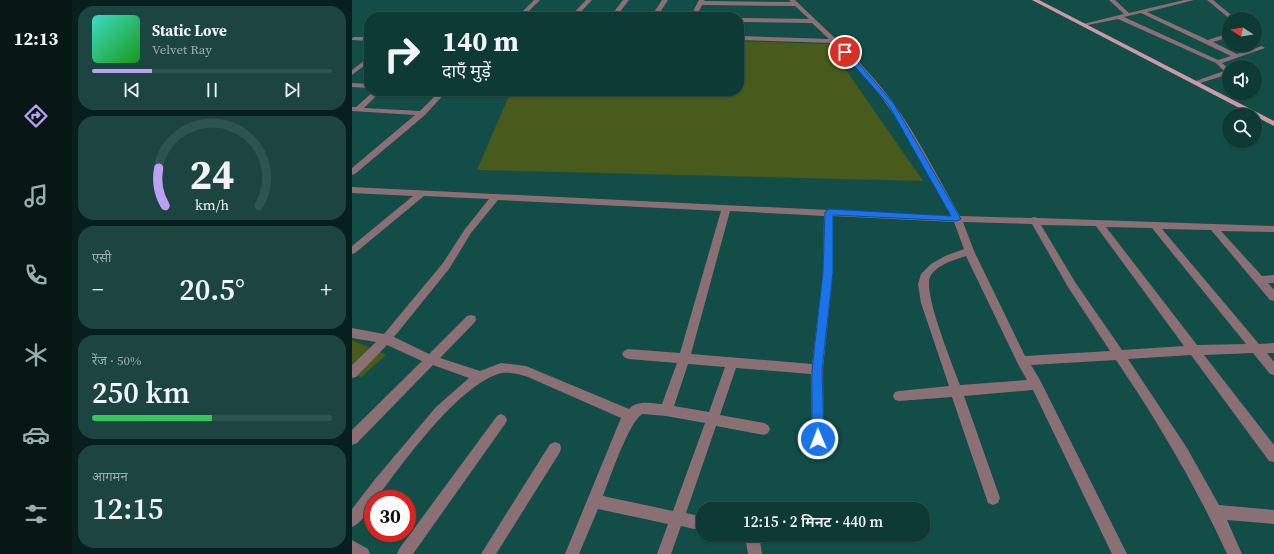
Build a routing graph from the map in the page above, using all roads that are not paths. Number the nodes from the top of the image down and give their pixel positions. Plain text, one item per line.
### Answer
1 (537, 0) edge
2 (589, 0) edge
3 (626, 0) edge
4 (665, 0) edge
5 (1035, 0) edge
6 (1112, 0) edge
7 (1191, 0) edge
8 (1210, 0) edge
9 (702, 1) edge
10 (742, 2) edge
11 (794, 2) edge
12 (525, 12) edge
13 (578, 12) edge
14 (617, 12) edge
15 (657, 12) edge
16 (696, 12) edge
17 (1143, 12) junction
18 (1225, 12) edge
19 (1128, 15) junction
20 (1120, 17) junction
21 (744, 20) edge
22 (814, 21) junction
23 (1085, 25) junction
24 (1222, 37) edge
25 (744, 38) edge
26 (354, 39) dead end
27 (364, 39) edge
28 (834, 41) junction
29 (1208, 42) junction
30 (1250, 52) edge
31 (1237, 56) junction
32 (1218, 62) junction
33 (364, 63) edge
34 (352, 73) edge
35 (1195, 83) junction
36 (352, 85) edge
37 (364, 86) edge
38 (372, 96) edge
39 (439, 96) edge
40 (355, 109) edge
41 (422, 113) junction
42 (1274, 124) edge
43 (352, 172) edge
44 (352, 190) edge
45 (421, 194) junction
46 (495, 198) junction
47 (726, 208) junction
48 (829, 212) junction
49 (957, 219) junction
50 (1034, 220) junction
51 (1098, 223) junction
52 (1154, 225) junction
53 (1213, 227) junction
54 (1274, 229) edge
55 (352, 251) edge
56 (969, 251) junction
57 (1274, 279) edge
58 (1259, 280) junction
59 (1274, 297) edge
60 (471, 319) dead end
61 (352, 333) edge
62 (386, 339) junction
63 (1256, 348) junction
64 (1274, 348) edge
65 (1194, 350) junction
66 (628, 354) dead end
67 (1121, 355) junction
68 (432, 360) junction
69 (684, 360) junction
70 (1022, 361) junction
71 (732, 364) junction
72 (817, 370) junction
73 (1274, 370) edge
74 (352, 373) edge
75 (479, 376) junction
76 (1036, 384) junction
77 (957, 391) junction
78 (899, 396) dead end
79 (666, 410) junction
80 (630, 416) junction
81 (713, 419) junction
82 (501, 420) dead end
83 (764, 429) dead end
84 (352, 439) edge
85 (555, 448) dead end
86 (818, 453) dead end
87 (1274, 456) edge
88 (994, 498) dead end
89 (594, 501) junction
90 (1217, 512) junction
91 (1274, 517) edge
92 (675, 518) junction
93 (352, 520) edge
94 (696, 522) edge
95 (754, 542) edge
96 (352, 547) edge
97 (363, 554) edge
98 (404, 554) edge
99 (488, 554) edge
100 (572, 554) edge
101 (664, 554) edge
102 (755, 554) edge
103 (1120, 554) edge
104 (1235, 554) edge

1 - 12 street
2 - 13 street
3 - 14 street
4 - 15 street
5 - 23 main road
6 - 19 street
7 - 17 street
8 - 18 street
9 - 10 street
9 - 16 street
10 - 11 street
11 - 22 street
17 - 19 street
17 - 29 street
19 - 20 street
20 - 23 street
20 - 32 street
21 - 22 street
22 - 28 street
23 - 35 main road
24 - 29 street
25 - 28 street
26 - 27 street
28 - 49 street
29 - 31 street
30 - 31 street
31 - 32 street
32 - 35 street
33 - 34 street
35 - 42 main road
36 - 37 street
38 - 40 street
39 - 41 street
40 - 41 street
41 - 43 street
44 - 45 street
45 - 46 street
45 - 55 street
46 - 47 street
46 - 62 street
47 - 48 street
47 - 69 street
48 - 49 street
48 - 72 street
49 - 50 street
49 - 56 street
50 - 51 street
50 - 67 street
51 - 52 street
51 - 65 street
52 - 53 street
52 - 63 street
53 - 54 street
53 - 58 street
56 - 70 street
56 - 77 street
57 - 58 street
58 - 59 street
60 - 68 street
61 - 62 street
62 - 68 street
62 - 74 street
63 - 64 street
63 - 65 street
63 - 73 street
65 - 67 street
65 - 87 street
66 - 69 street
67 - 70 street
67 - 90 street
68 - 75 street
68 - 84 street
69 - 71 street
69 - 79 street
70 - 76 street
71 - 72 street
71 - 81 street
72 - 86 street
75 - 80 street
75 - 93 street
76 - 77 street
76 - 103 street
77 - 78 street
77 - 88 street
79 - 80 street
79 - 81 street
80 - 89 street
81 - 83 street
81 - 92 street
82 - 98 street
85 - 99 street
89 - 92 street
89 - 100 street
90 - 91 street
90 - 104 street
92 - 94 street
92 - 101 street
95 - 102 street
96 - 97 street

